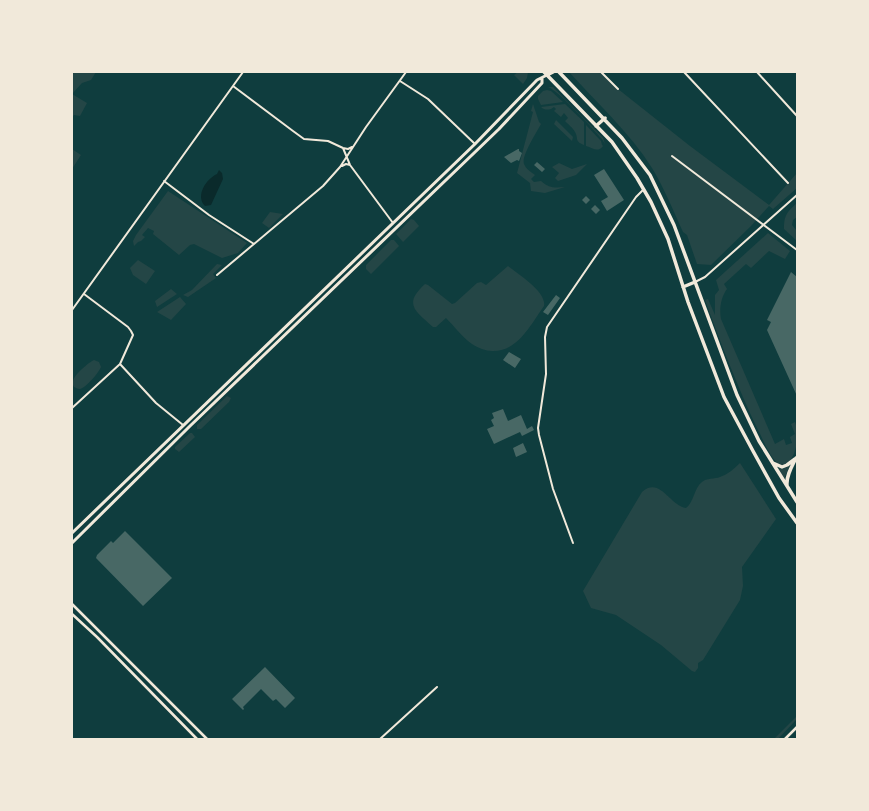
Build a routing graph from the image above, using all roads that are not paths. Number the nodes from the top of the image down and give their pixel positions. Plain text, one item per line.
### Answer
1 (244, 72) edge
2 (406, 72) edge
3 (553, 72) edge
4 (559, 72) edge
5 (601, 72) edge
6 (684, 72) edge
7 (757, 72) edge
8 (545, 73) edge
9 (542, 78) junction
10 (399, 81) junction
11 (233, 86) junction
12 (618, 89) dead end
13 (797, 116) edge
14 (605, 118) junction
15 (596, 126) junction
16 (475, 144) junction
17 (353, 146) junction
18 (343, 148) junction
19 (672, 156) dead end
20 (346, 157) junction
21 (350, 165) junction
22 (340, 167) junction
23 (164, 181) junction
24 (788, 183) dead end
25 (644, 190) junction
26 (797, 195) edge
27 (393, 223) junction
28 (764, 225) junction
29 (254, 244) junction
30 (797, 250) edge
31 (217, 275) dead end
32 (695, 282) junction
33 (683, 287) junction
34 (84, 294) junction
35 (72, 310) edge
36 (120, 364) junction
37 (72, 408) edge
38 (183, 425) junction
39 (797, 457) edge
40 (772, 463) junction
41 (789, 490) junction
42 (797, 502) edge
43 (797, 522) edge
44 (72, 533) edge
45 (72, 543) edge
46 (574, 543) dead end
47 (72, 604) edge
48 (72, 614) edge
49 (437, 687) dead end
50 (797, 727) edge
51 (197, 739) edge
52 (207, 739) edge
53 (380, 739) edge
54 (785, 739) edge

1 - 11 street
2 - 10 street
3 - 8 main road
4 - 14 main road
5 - 12 street
6 - 24 street
7 - 13 street
8 - 9 main road
8 - 15 main road
9 - 16 main road
9 - 45 main road
10 - 16 street
10 - 17 street
11 - 18 street
11 - 23 street
14 - 15 main road
14 - 32 main road
15 - 25 main road
16 - 27 main road
17 - 18 street
17 - 20 street
18 - 20 street
19 - 28 street
20 - 21 street
20 - 22 street
21 - 22 street
21 - 27 street
22 - 29 street
23 - 29 street
23 - 34 street
25 - 33 main road
25 - 46 street
26 - 28 street
27 - 38 main road
28 - 30 street
28 - 32 street
29 - 31 street
32 - 33 main road
32 - 40 main road
33 - 43 main road
34 - 35 street
34 - 36 street
36 - 37 street
36 - 38 street
38 - 44 main road
39 - 40 main road
39 - 41 main road
40 - 41 main road
41 - 42 main road
47 - 52 street
48 - 51 street
49 - 53 street
50 - 54 street

